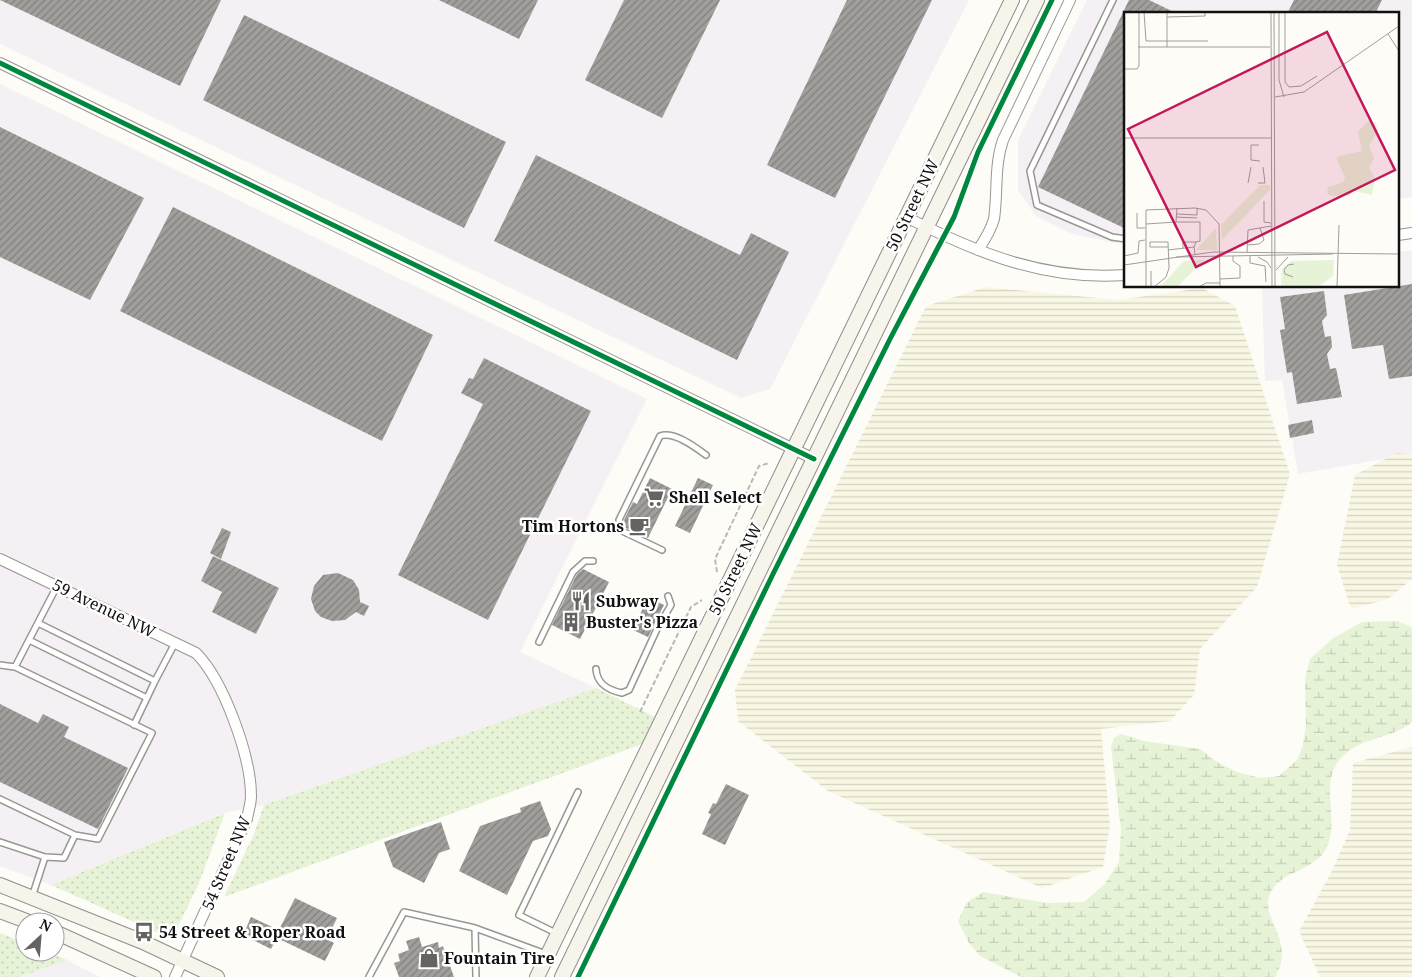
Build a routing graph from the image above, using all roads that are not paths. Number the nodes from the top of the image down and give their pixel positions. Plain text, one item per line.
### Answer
1 (1012, 0) edge
2 (1037, 0) edge
3 (1070, 0) edge
4 (1113, 0) edge
5 (0, 63) edge
6 (906, 217) junction
7 (927, 227) junction
8 (1124, 239) edge
9 (978, 250) junction
10 (1124, 274) edge
11 (793, 449) junction
12 (706, 455) dead end
13 (814, 459) junction
14 (662, 550) dead end
15 (0, 558) edge
16 (593, 561) dead end
17 (57, 586) junction
18 (668, 596) dead end
19 (38, 623) junction
20 (29, 640) junction
21 (539, 642) dead end
22 (175, 643) junction
23 (205, 663) joint
24 (0, 665) edge
25 (15, 667) junction
26 (596, 669) dead end
27 (155, 681) junction
28 (147, 698) junction
29 (134, 725) junction
30 (578, 792) dead end
31 (0, 799) edge
32 (75, 835) junction
33 (0, 842) edge
34 (45, 857) junction
35 (0, 885) edge
36 (32, 898) junction
37 (0, 911) edge
38 (15, 917) edge
39 (476, 928) junction
40 (558, 934) junction
41 (65, 937) edge
42 (548, 954) junction
43 (182, 961) junction
44 (154, 977) edge
45 (175, 977) edge
46 (217, 977) edge
47 (369, 977) edge
48 (476, 977) edge
49 (537, 977) edge
50 (562, 977) edge

1 - 6 main road, 50 Street NW
2 - 7 main road, 50 Street NW
3 - 9 street
4 - 8 lane
5 - 11 street
6 - 7 street
6 - 11 main road, 50 Street NW
7 - 9 street
7 - 13 main road, 50 Street NW
9 - 10 street
11 - 13 street
11 - 40 main road, 50 Street NW
12 - 14 lane
13 - 50 main road, 50 Street NW
15 - 17 street, 59 Avenue NW
16 - 21 lane
17 - 19 lane
17 - 22 street, 59 Avenue NW
18 - 26 lane
19 - 20 lane
19 - 27 lane
20 - 25 lane
20 - 28 lane
22 - 23 street, 59 Avenue NW
22 - 27 lane
23 - 43 street, 54 Street NW
24 - 25 lane
25 - 29 lane
27 - 28 lane
28 - 29 lane
29 - 32 lane
30 - 40 lane
31 - 32 lane
32 - 34 lane
33 - 34 lane
34 - 36 lane
35 - 36 main road
36 - 43 main road
37 - 38 main road
39 - 42 lane
39 - 47 lane
39 - 48 lane
40 - 42 main road, 50 Street NW
41 - 44 main road
42 - 49 main road, 50 Street NW
43 - 45 street, 54 Street NW
43 - 46 main road

